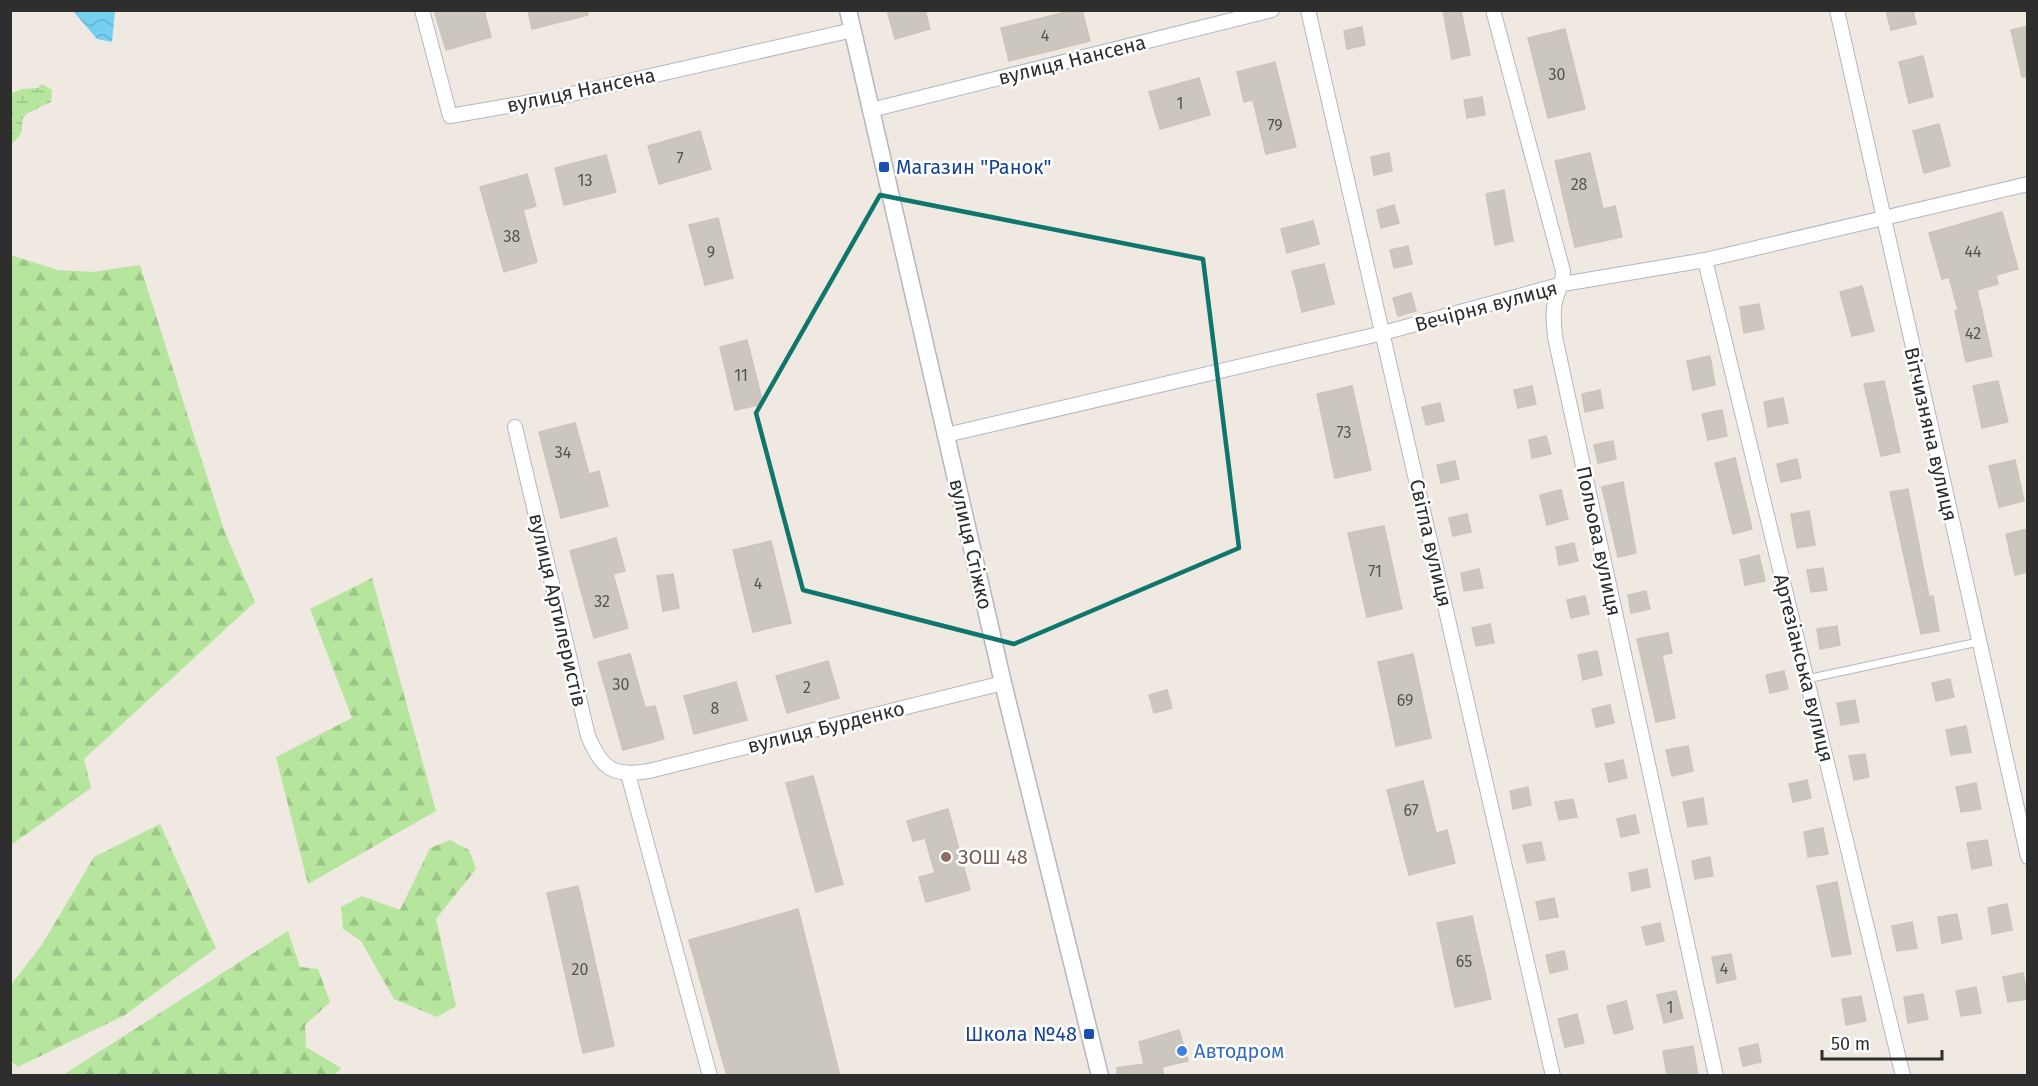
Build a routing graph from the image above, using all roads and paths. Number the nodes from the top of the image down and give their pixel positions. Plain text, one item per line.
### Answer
1 (422, 10) edge
2 (848, 10) edge
3 (1272, 10) edge
4 (1308, 10) edge
5 (1493, 10) edge
6 (1837, 10) edge
7 (853, 30) junction
8 (871, 110) junction
9 (2028, 184) edge
10 (1882, 219) junction
11 (1705, 260) junction
12 (1563, 284) junction
13 (1383, 333) junction
14 (515, 427) dead end
15 (946, 435) junction
16 (1978, 642) junction
17 (1807, 679) junction
18 (1003, 683) junction
19 (628, 774) junction
20 (2028, 857) edge
21 (710, 1076) edge
22 (1100, 1076) edge
23 (1553, 1076) edge
24 (1716, 1076) edge
25 (1903, 1076) edge

1 - 7 street, вулиця Нансена
2 - 7 street, вулиця Стіжко
3 - 8 street, вулиця Нансена
4 - 13 street, Світла вулиця
5 - 12 street, Польова вулиця
6 - 10 street, Вітчизняна вулиця
7 - 8 street, вулиця Стіжко
8 - 15 street, вулиця Стіжко
9 - 10 street, Вечірня вулиця
10 - 11 street, Вечірня вулиця
10 - 16 street, Вітчизняна вулиця
11 - 12 street, Вечірня вулиця
11 - 17 street, Артезіанська вулиця
12 - 13 street, Вечірня вулиця
12 - 24 street, Польова вулиця
13 - 15 street, Вечірня вулиця
13 - 23 street, Світла вулиця
14 - 19 street, вулиця Артилеристів
15 - 18 street, вулиця Стіжко
16 - 17 lane
16 - 20 street, Вітчизняна вулиця
17 - 25 street, Артезіанська вулиця
18 - 19 street, вулиця Бурденко
18 - 22 street, вулиця Стіжко
19 - 21 street

